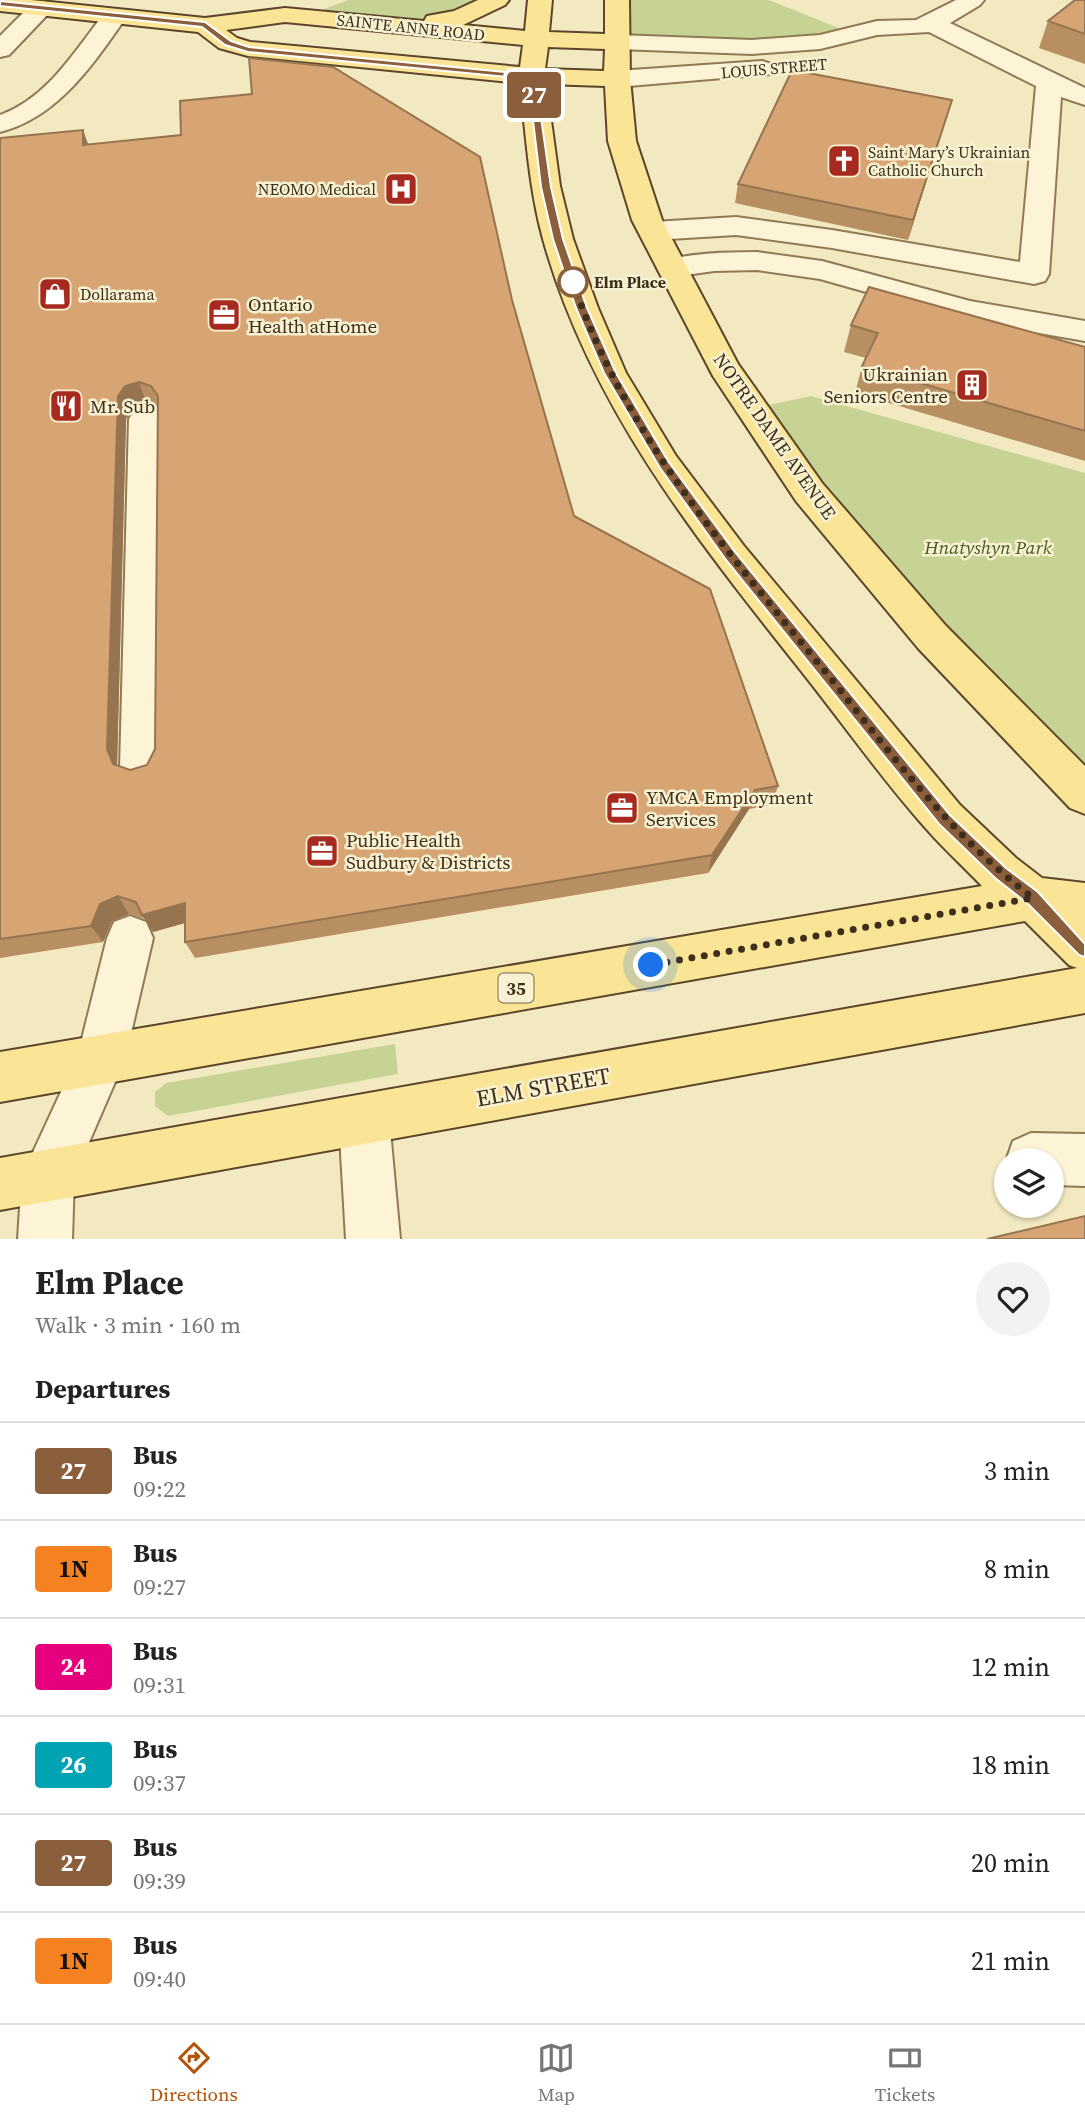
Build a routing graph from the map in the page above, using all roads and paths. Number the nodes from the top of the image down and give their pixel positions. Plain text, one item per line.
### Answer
1 (497, 0) edge
2 (540, 0) edge
3 (617, 0) edge
4 (972, 0) edge
5 (0, 4) edge
6 (41, 8) junction
7 (115, 16) junction
8 (205, 25) junction
9 (403, 25) junction
10 (924, 25) junction
11 (536, 39) junction
12 (618, 42) junction
13 (0, 50) edge
14 (890, 51) dead end
15 (840, 62) dead end
16 (532, 76) junction
17 (617, 79) junction
18 (1049, 85) junction
19 (1085, 97) edge
20 (0, 124) edge
21 (653, 231) junction
22 (671, 268) junction
23 (1085, 331) edge
24 (146, 419) dead end
25 (141, 769) edge
26 (1085, 795) edge
27 (1033, 898) junction
28 (1085, 904) edge
29 (130, 939) dead end
30 (1085, 949) edge
31 (1085, 990) edge
32 (101, 1059) junction
33 (0, 1077) edge
34 (364, 1119) junction
35 (1064, 1160) edge
36 (1085, 1160) edge
37 (24, 1180) edge
38 (45, 1239) edge
39 (373, 1239) edge

1 - 9 main road
2 - 11 main road
3 - 12 main road, NOTRE DAME AVENUE
4 - 10 street, LOUIS STREET
5 - 6 main road, SAINTE ANNE ROAD
6 - 7 main road, SAINTE ANNE ROAD
6 - 13 street
7 - 8 main road, SAINTE ANNE ROAD
7 - 20 street
8 - 9 main road, SAINTE ANNE ROAD
8 - 16 main road, SAINTE ANNE ROAD
9 - 11 main road, SAINTE ANNE ROAD
10 - 12 street, LOUIS STREET
10 - 14 street, LOUIS STREET
10 - 18 street
11 - 12 main road, SAINTE ANNE ROAD
11 - 16 main road
12 - 17 main road, NOTRE DAME AVENUE
15 - 17 street, LOUIS STREET
16 - 17 main road, SAINTE ANNE ROAD
16 - 27 main road
17 - 21 main road, NOTRE DAME AVENUE
18 - 19 street
18 - 21 street
21 - 22 main road, NOTRE DAME AVENUE
22 - 23 street
22 - 26 main road, NOTRE DAME AVENUE
24 - 25 street
27 - 28 main road, 35
27 - 30 main road
27 - 32 main road, 35
29 - 32 street
31 - 34 main road, ELM STREET
32 - 33 main road, 35
32 - 37 street
34 - 37 main road, ELM STREET
34 - 39 street
35 - 36 street
37 - 38 street

